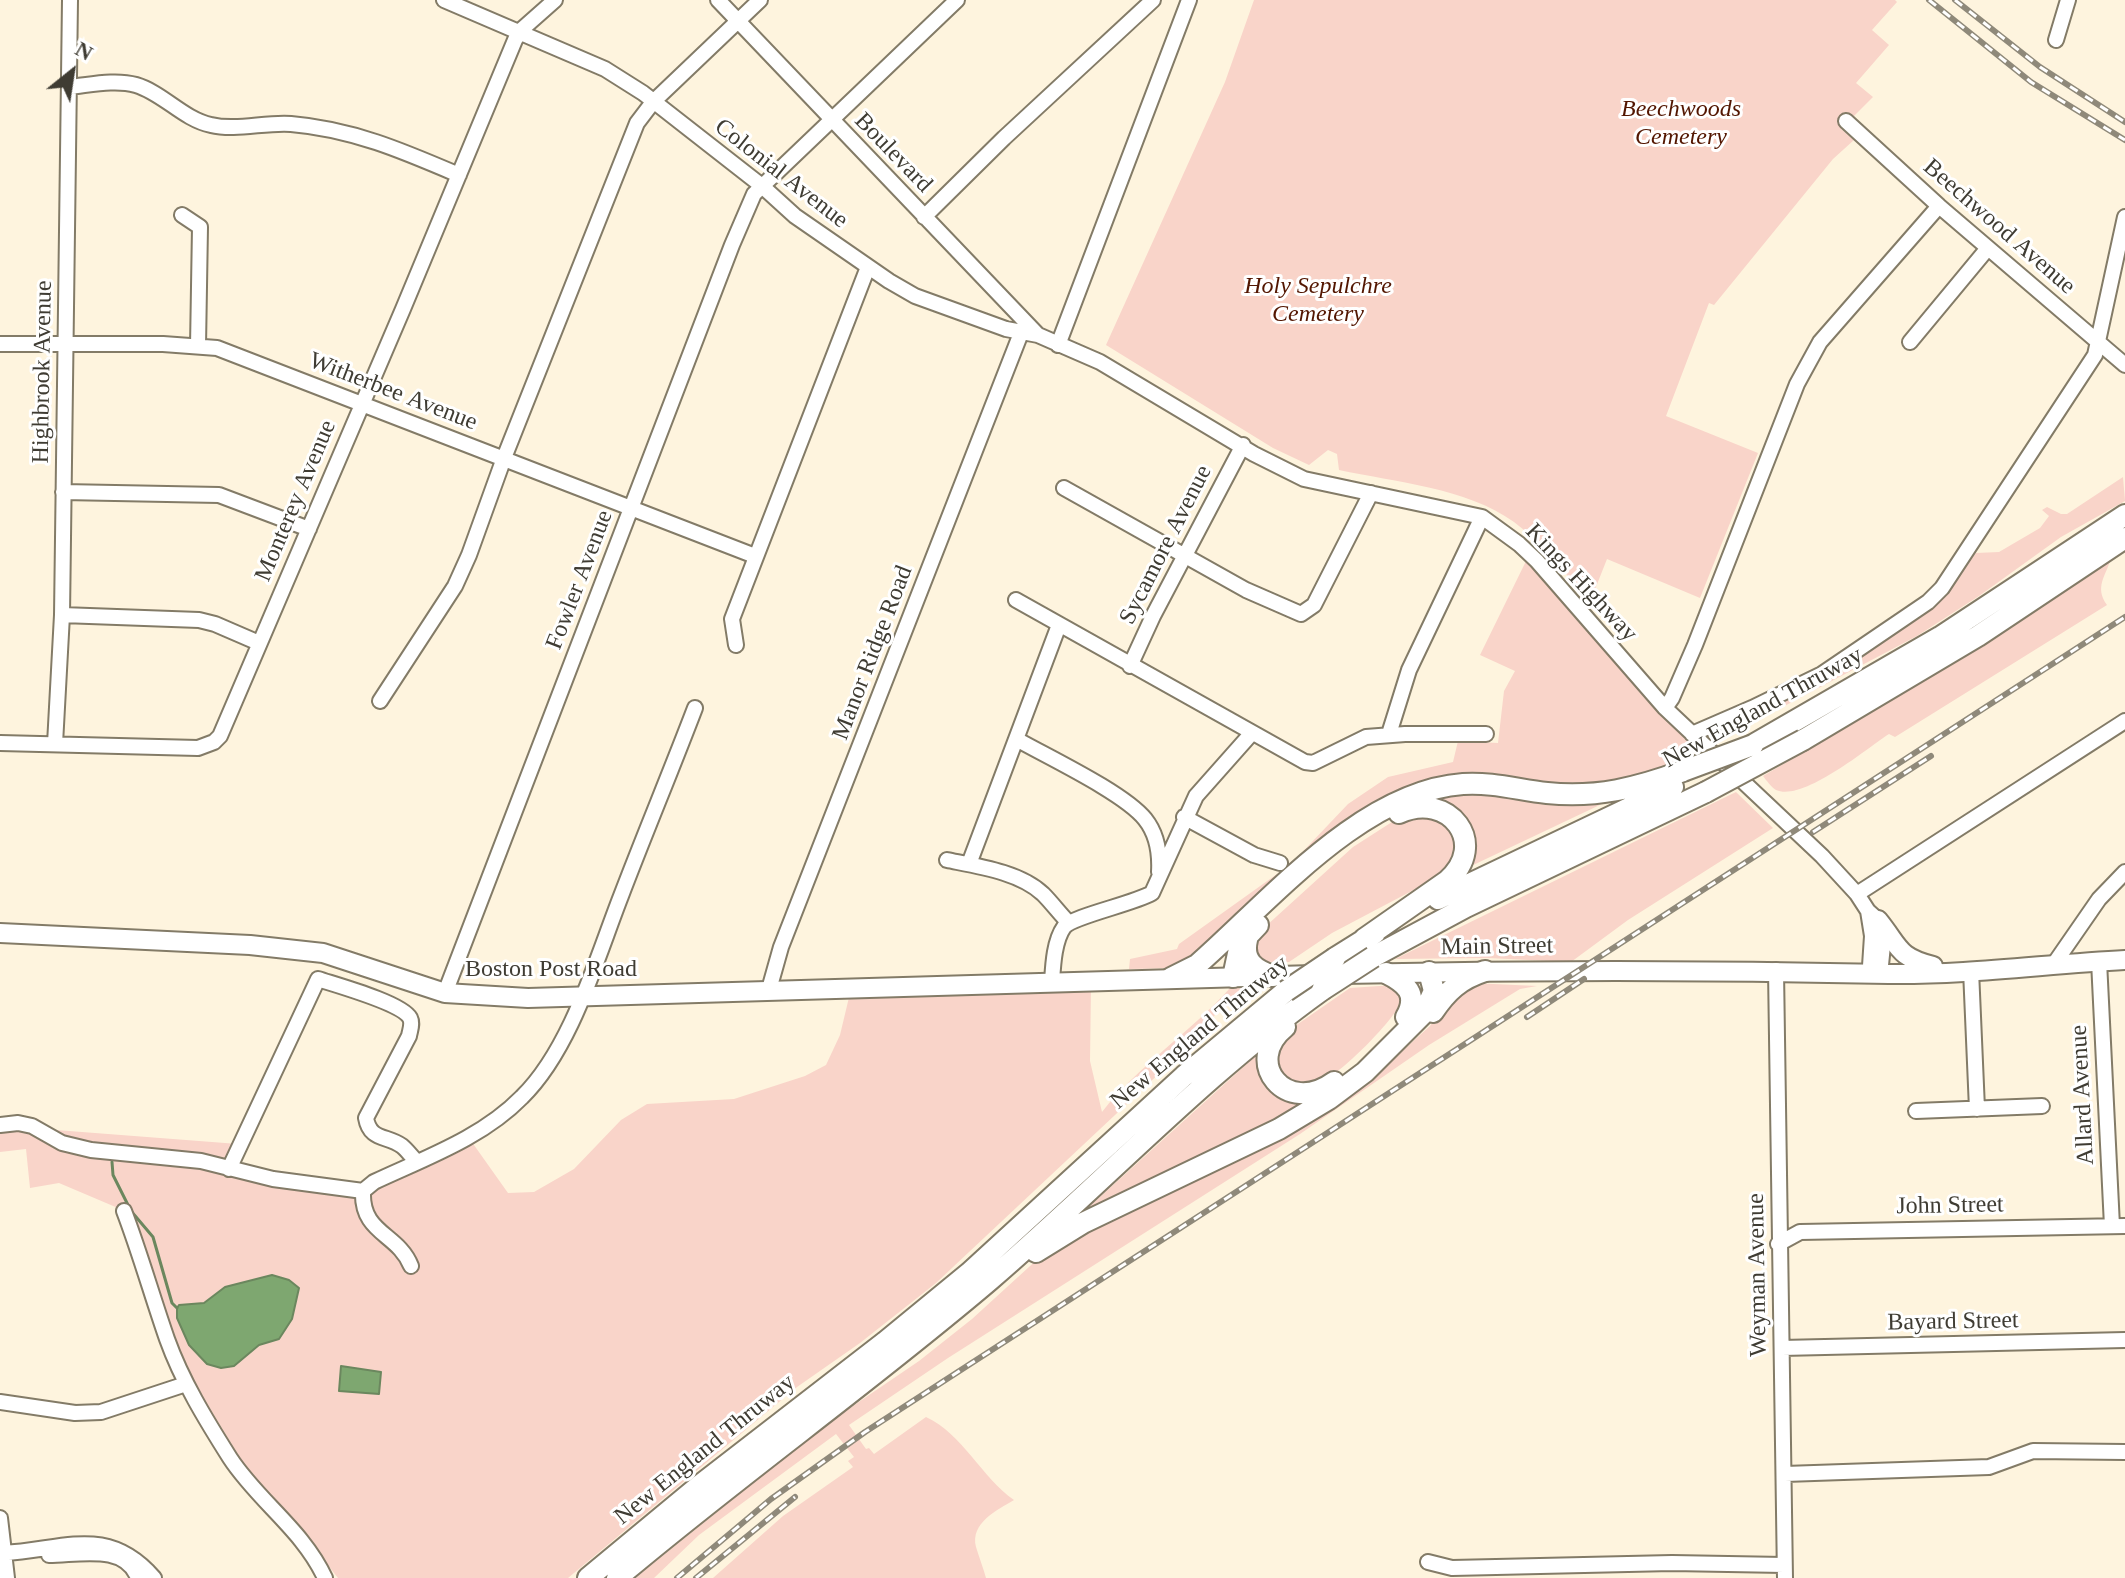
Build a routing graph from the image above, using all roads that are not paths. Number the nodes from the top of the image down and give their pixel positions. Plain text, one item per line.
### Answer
1 (70, 0) edge
2 (444, 0) edge
3 (555, 0) edge
4 (718, 0) edge
5 (760, 0) edge
6 (957, 0) edge
7 (1153, 0) edge
8 (1189, 0) edge
9 (2068, 0) edge
10 (738, 21) junction
11 (520, 31) junction
12 (2056, 40) dead end
13 (69, 87) junction
14 (653, 102) junction
15 (831, 120) junction
16 (1846, 121) dead end
17 (459, 175) junction
18 (762, 186) junction
19 (1939, 206) junction
20 (182, 215) dead end
21 (924, 217) junction
22 (2125, 217) edge
23 (1988, 248) junction
24 (868, 267) junction
25 (1021, 333) junction
26 (1038, 335) junction
27 (1910, 342) dead end
28 (0, 344) edge
29 (2100, 344) junction
30 (67, 345) junction
31 (1058, 345) junction
32 (198, 346) junction
33 (1100, 362) joint
34 (2125, 365) edge
35 (362, 403) junction
36 (1243, 445) junction
37 (504, 458) junction
38 (1064, 488) dead end
39 (63, 492) junction
40 (1371, 493) junction
41 (631, 509) junction
42 (2125, 515) edge
43 (1482, 517) junction
44 (309, 529) junction
45 (2125, 538) edge
46 (755, 556) junction
47 (1184, 556) junction
48 (2069, 565) junction
49 (1016, 600) dead end
50 (62, 615) junction
51 (1059, 625) junction
52 (259, 643) junction
53 (736, 645) dead end
54 (1130, 666) junction
55 (380, 701) dead end
56 (695, 708) dead end
57 (1665, 708) junction
58 (2125, 721) edge
59 (1795, 733) junction
60 (1251, 734) junction
61 (1389, 734) junction
62 (1486, 734) dead end
63 (1692, 734) junction
64 (1018, 740) junction
65 (0, 743) edge
66 (55, 744) junction
67 (1693, 780) junction
68 (1184, 817) junction
69 (1151, 828) junction
70 (1178, 833) junction
71 (947, 860) dead end
72 (1280, 863) dead end
73 (969, 864) junction
74 (2125, 872) edge
75 (1159, 881) junction
76 (1857, 894) junction
77 (1873, 916) junction
78 (1069, 923) junction
79 (1245, 929) junction
80 (0, 933) edge
81 (1374, 956) junction
82 (2125, 960) edge
83 (2099, 961) junction
84 (2054, 964) junction
85 (1776, 970) junction
86 (1971, 970) junction
87 (1485, 971) junction
88 (1951, 971) junction
89 (1429, 972) junction
90 (1872, 972) junction
91 (1227, 977) junction
92 (1171, 978) junction
93 (1052, 982) junction
94 (1280, 983) junction
95 (870, 986) joint
96 (773, 990) junction
97 (1318, 992) junction
98 (445, 993) junction
99 (583, 995) junction
100 (1406, 1017) junction
101 (1382, 1056) junction
102 (2042, 1106) dead end
103 (1977, 1109) junction
104 (1916, 1111) dead end
105 (0, 1125) edge
106 (417, 1162) junction
107 (229, 1169) junction
108 (363, 1191) junction
109 (124, 1211) dead end
110 (2118, 1226) edge
111 (1778, 1244) junction
112 (411, 1266) dead end
113 (2125, 1340) edge
114 (1782, 1348) junction
115 (906, 1349) junction
116 (848, 1382) junction
117 (186, 1384) junction
118 (0, 1402) edge
119 (799, 1419) junction
120 (2125, 1452) edge
121 (1785, 1474) junction
122 (0, 1518) edge
123 (33, 1551) junction
124 (4, 1553) junction
125 (1428, 1562) dead end
126 (1784, 1571) edge
127 (7, 1578) edge
128 (138, 1578) edge
129 (154, 1578) edge
130 (325, 1578) edge
131 (588, 1578) edge
132 (617, 1578) edge

1 - 13 street, Highbrook Avenue
2 - 11 street, Colonial Avenue
3 - 11 street, Monterey Avenue
4 - 10 street, Boulevard
5 - 10 street
6 - 15 street, Fowler Avenue
7 - 21 street
8 - 31 street
9 - 12 street
10 - 14 street
10 - 15 street, Boulevard
11 - 14 street, Colonial Avenue
11 - 17 street, Monterey Avenue
13 - 17 street
13 - 30 street, Highbrook Avenue
14 - 18 street, Colonial Avenue
14 - 37 street
15 - 18 street, Fowler Avenue
15 - 21 street, Boulevard
16 - 19 street, Beechwood Avenue
17 - 35 street, Monterey Avenue
18 - 24 street, Colonial Avenue
18 - 41 street, Fowler Avenue
19 - 23 street, Beechwood Avenue
19 - 57 street
20 - 32 street
21 - 26 street, Boulevard
22 - 29 street
23 - 27 street
23 - 29 street, Beechwood Avenue
24 - 25 street, Colonial Avenue
24 - 46 street
25 - 26 street, Colonial Avenue
25 - 96 street, Manor Ridge Road
26 - 31 street, Colonial Avenue
28 - 30 street, Witherbee Avenue
29 - 34 street, Beechwood Avenue
29 - 63 street
30 - 32 street, Witherbee Avenue
30 - 39 street, Highbrook Avenue
31 - 33 street, Colonial Avenue
32 - 35 street, Witherbee Avenue
33 - 36 street, Kings Highway
35 - 37 street, Witherbee Avenue
35 - 44 street, Monterey Avenue
36 - 40 street, Kings Highway
36 - 47 street, Sycamore Avenue
37 - 41 street, Witherbee Avenue
37 - 55 street
38 - 47 street
39 - 44 street
39 - 50 street, Highbrook Avenue
40 - 43 street, Kings Highway
40 - 47 street
41 - 46 street, Witherbee Avenue
41 - 98 street, Fowler Avenue
42 - 48 highway, New England Thruway
43 - 57 street, Kings Highway
43 - 61 street
44 - 52 street, Monterey Avenue
45 - 48 highway, New England Thruway
46 - 53 street
47 - 54 street, Sycamore Avenue
48 - 59 highway, New England Thruway
49 - 51 street
50 - 52 street
50 - 66 street, Highbrook Avenue
51 - 54 street
51 - 64 street
52 - 66 street, Monterey Avenue
54 - 60 street
56 - 99 street
57 - 63 street, Kings Highway
58 - 76 street
59 - 67 highway, New England Thruway, bridge
59 - 67 highway, New England Thruway, bridge
60 - 61 street
60 - 68 street
61 - 62 street
63 - 76 street, Kings Highway
64 - 69 street
64 - 73 street
65 - 66 street, Monterey Avenue
67 - 79 highway
67 - 81 highway, New England Thruway
68 - 70 street
68 - 72 street
69 - 70 street
69 - 75 street
70 - 75 street
71 - 73 street
73 - 78 street
74 - 84 street
75 - 78 street
76 - 77 street, Kings Highway
77 - 88 main road
77 - 90 street, Kings Highway
78 - 93 street
79 - 81 highway
79 - 91 highway
79 - 92 highway
79 - 94 highway
80 - 98 main road, Boston Post Road
81 - 89 main road, Main Street
81 - 94 main road, Main Street
81 - 94 highway, New England Thruway, bridge
81 - 97 highway, New England Thruway, bridge
81 - 100 highway
82 - 83 main road, Main Street
83 - 84 main road, Main Street
83 - 110 street, Allard Avenue
84 - 86 main road, Main Street
85 - 87 main road, Main Street
85 - 90 main road, Main Street
85 - 111 street, Weyman Avenue
86 - 88 main road, Main Street
86 - 103 street
87 - 89 main road, Main Street
87 - 101 highway
88 - 90 main road, Main Street
89 - 100 highway
89 - 101 highway
91 - 92 main road, Main Street
91 - 94 main road, Main Street
92 - 93 main road, Main Street
93 - 95 main road, Main Street
94 - 116 highway, New England Thruway
95 - 96 main road, Boston Post Road
96 - 99 main road, Boston Post Road
97 - 100 highway
97 - 115 highway, New England Thruway
98 - 99 main road, Boston Post Road
99 - 106 street
101 - 115 highway
102 - 103 street
103 - 104 street
105 - 107 street
106 - 107 street
106 - 108 street
107 - 108 street
108 - 112 street
109 - 117 street
110 - 111 street, John Street
111 - 114 street, Weyman Avenue
113 - 114 street, Bayard Street
114 - 121 street, Weyman Avenue
115 - 116 highway, New England Thruway
116 - 119 highway, New England Thruway
117 - 118 street
117 - 130 street
119 - 131 highway, New England Thruway
119 - 132 highway, New England Thruway
120 - 121 street
121 - 126 street, Weyman Avenue
122 - 124 street
123 - 124 street
123 - 128 street
123 - 129 street
124 - 127 street
125 - 126 street

